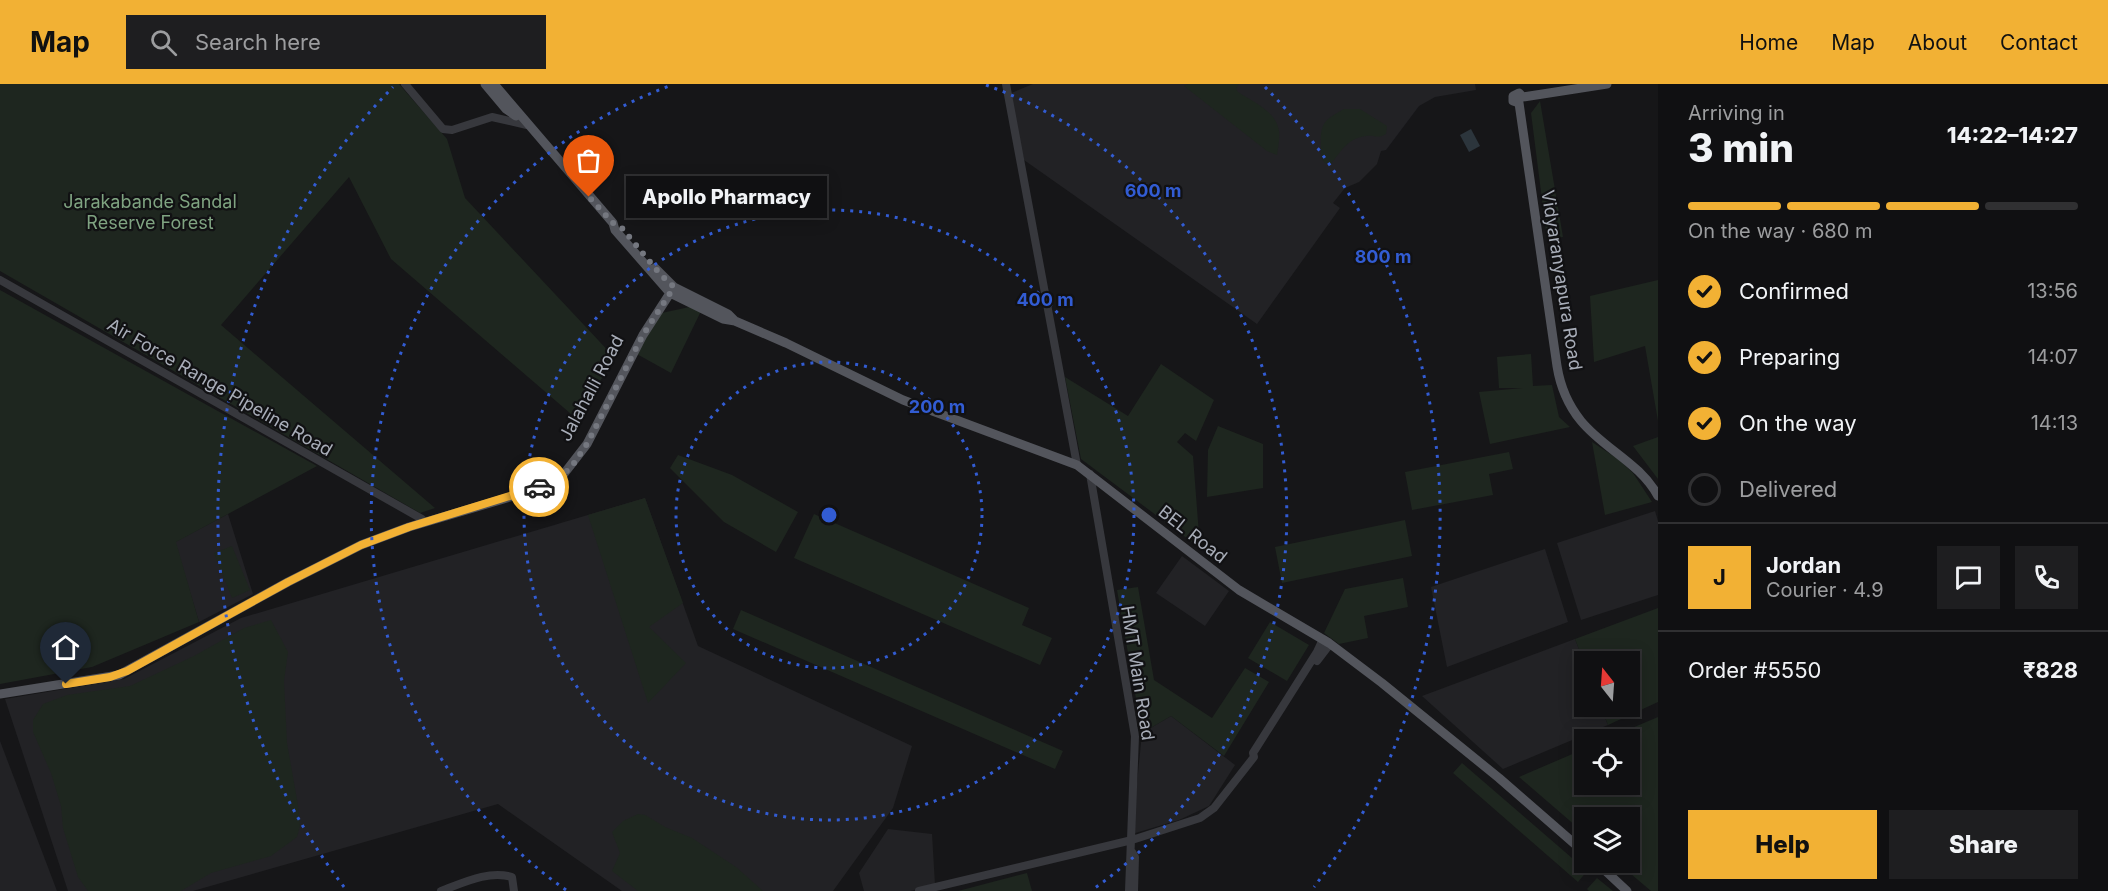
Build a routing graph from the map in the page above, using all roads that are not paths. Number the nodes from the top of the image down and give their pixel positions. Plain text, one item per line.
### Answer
1 (405, 84) edge
2 (485, 84) edge
3 (494, 84) edge
4 (1006, 84) edge
5 (1607, 84) edge
6 (527, 125) junction
7 (0, 280) edge
8 (670, 289) junction
9 (1077, 465) junction
10 (1090, 474) junction
11 (1658, 496) edge
12 (423, 521) junction
13 (1327, 641) junction
14 (157, 651) junction
15 (0, 688) edge
16 (0, 694) edge
17 (1254, 757) junction
18 (1132, 840) junction
19 (1574, 843) edge
20 (1132, 852) junction
21 (1608, 873) edge
22 (441, 891) edge
23 (514, 891) edge
24 (919, 891) edge
25 (1129, 891) edge
26 (1134, 891) edge
27 (1627, 891) edge

1 - 6 street
2 - 6 main road
3 - 6 main road
4 - 9 street
5 - 11 main road, Vidyaranyapura Road
6 - 8 main road, BEL Road
7 - 12 street, Air Force Range Pipeline Road
8 - 9 main road, BEL Road
8 - 12 main road, Jalahalli Road
9 - 10 main road, BEL Road
10 - 13 main road, BEL Road
10 - 18 street, HMT Main Road
12 - 14 main road, Jalahalli Road
13 - 17 street
13 - 17 street
13 - 19 main road, BEL Road
14 - 15 main road
14 - 16 main road, Jalahalli Road
17 - 18 street
18 - 20 street, HMT Main Road
18 - 24 street
20 - 25 street
20 - 26 street
21 - 27 main road
22 - 23 street

